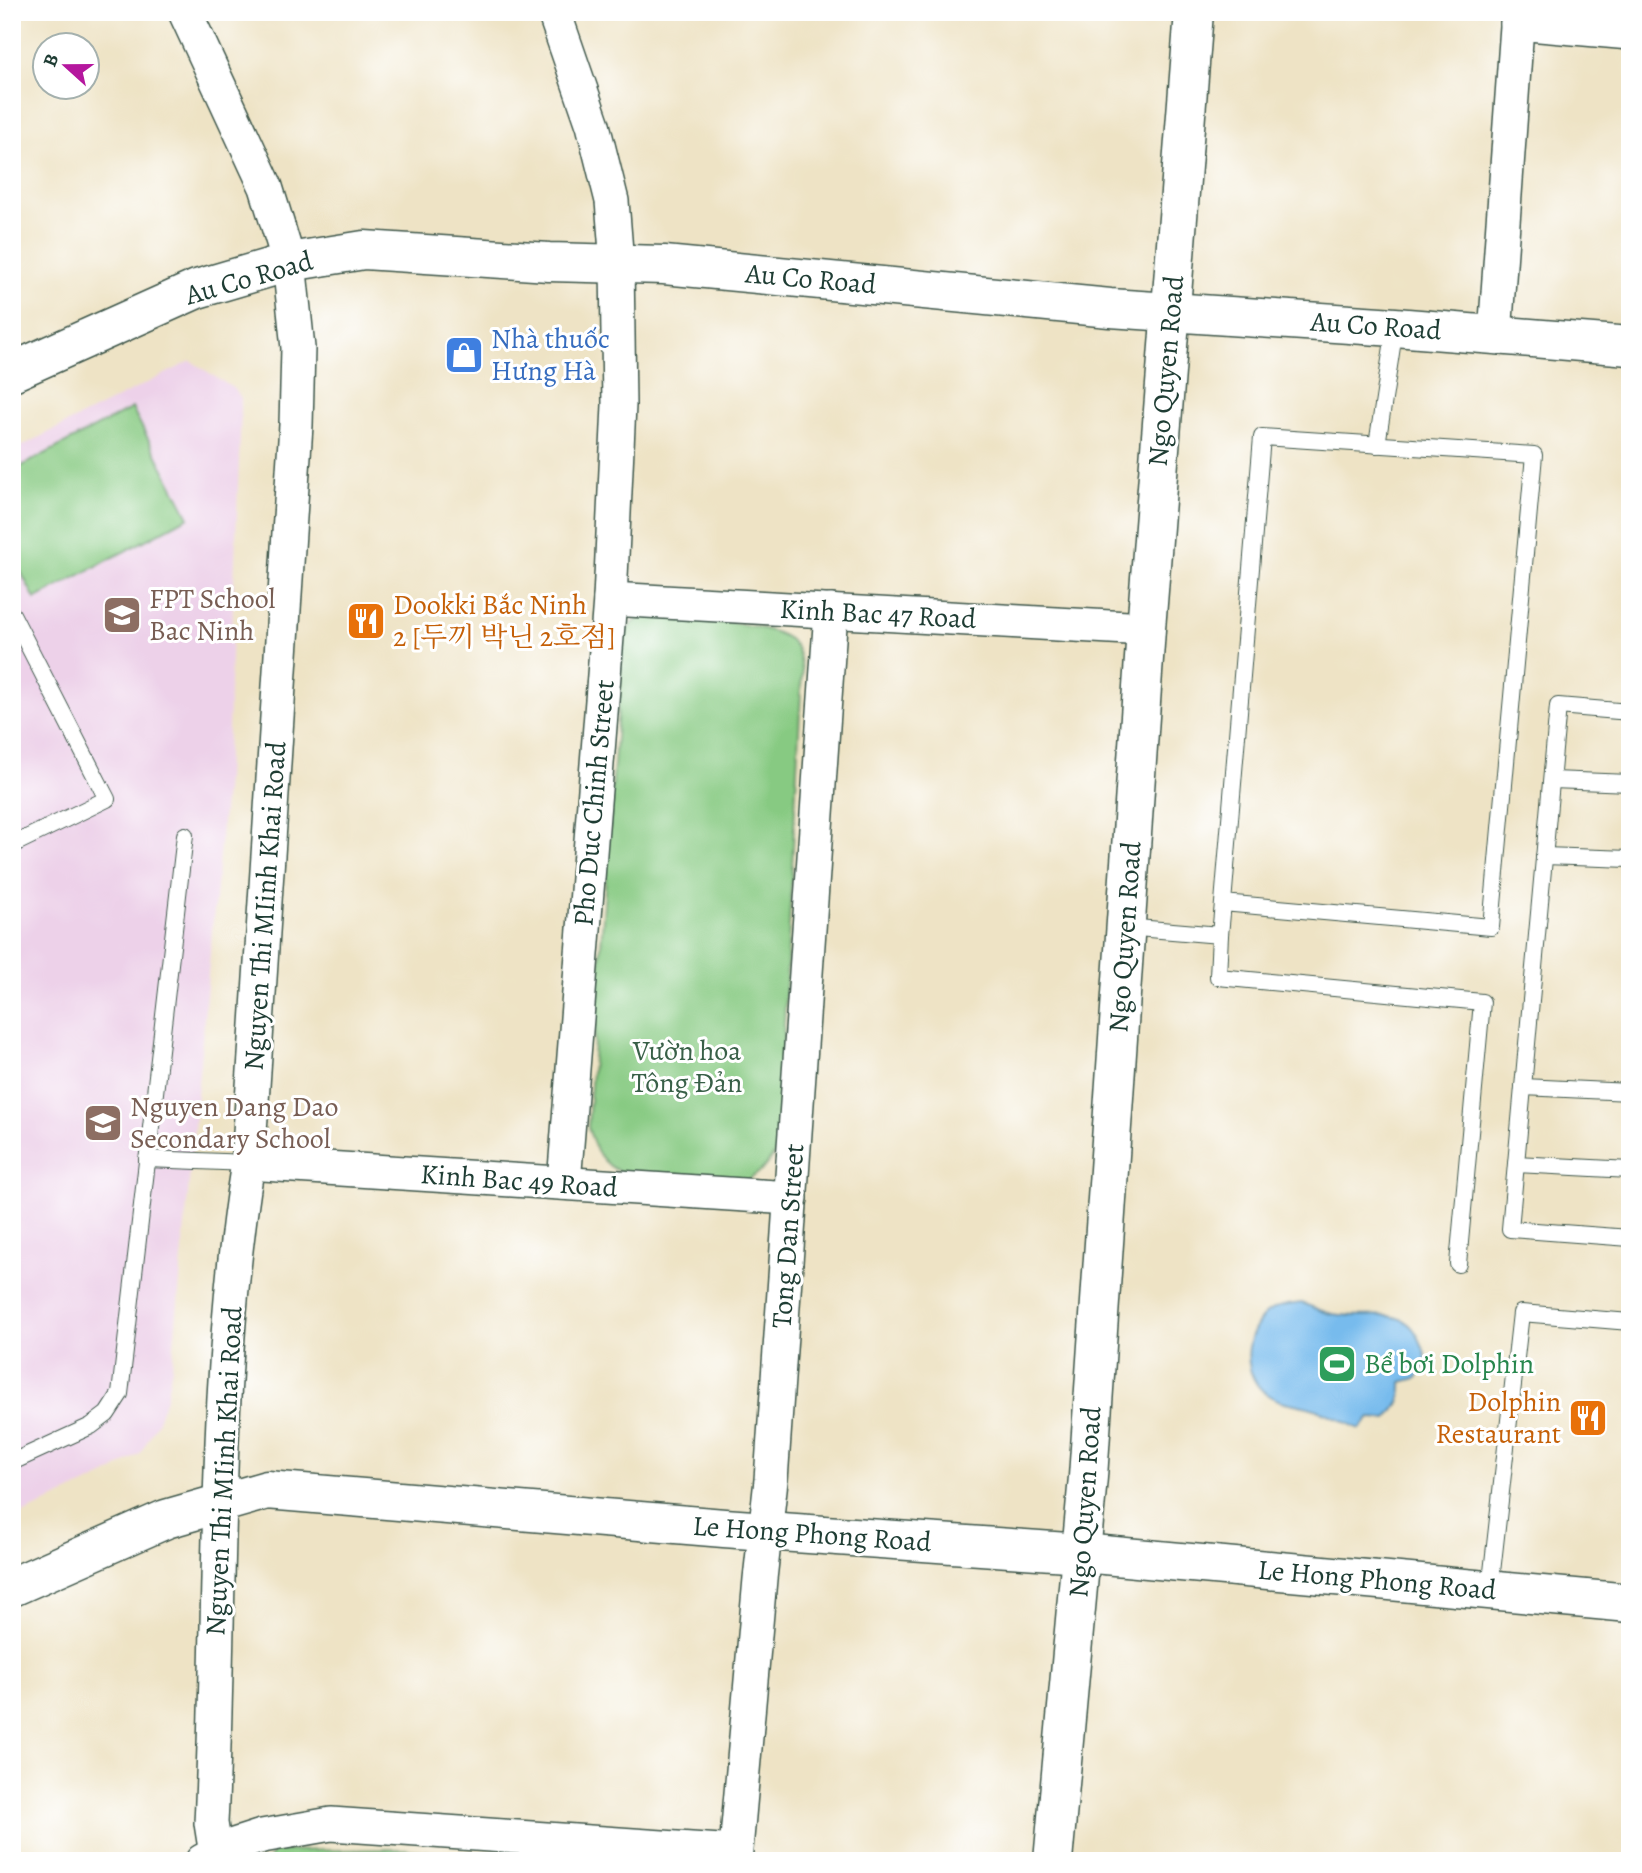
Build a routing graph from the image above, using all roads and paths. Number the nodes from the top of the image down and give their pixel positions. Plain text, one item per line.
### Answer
1 (185, 12) edge
2 (554, 12) edge
3 (1194, 12) edge
4 (1517, 18) edge
5 (1630, 33) edge
6 (289, 262) junction
7 (617, 264) junction
8 (1170, 311) junction
9 (1395, 327) junction
10 (1495, 335) junction
11 (1630, 346) edge
12 (12, 372) edge
13 (1377, 445) junction
14 (610, 599) junction
15 (831, 611) junction
16 (12, 614) edge
17 (1146, 629) junction
18 (1630, 712) edge
19 (1552, 780) junction
20 (1630, 783) edge
21 (185, 835) dead end
22 (12, 845) edge
23 (1544, 856) junction
24 (1630, 859) edge
25 (1223, 903) junction
26 (1125, 927) junction
27 (1220, 935) junction
28 (1523, 1087) junction
29 (1630, 1092) edge
30 (147, 1159) junction
31 (248, 1163) junction
32 (1516, 1164) junction
33 (1630, 1170) edge
34 (564, 1183) junction
35 (791, 1198) junction
36 (1630, 1238) edge
37 (1458, 1264) dead end
38 (1630, 1322) edge
39 (12, 1462) edge
40 (218, 1503) junction
41 (765, 1531) junction
42 (1082, 1553) junction
43 (12, 1587) edge
44 (1490, 1590) junction
45 (1630, 1602) edge
46 (735, 1857) edge
47 (211, 1859) edge
48 (1053, 1861) edge

1 - 6 street, Nguyen Thi MIinh Khai Road
2 - 7 street, Pho Duc Chinh Street
3 - 8 street, Ngo Quyen Road
4 - 5 street
4 - 10 street
6 - 7 street, Au Co Road
6 - 12 street, Au Co Road
6 - 31 street, Nguyen Thi MIinh Khai Road
7 - 8 street, Au Co Road
7 - 14 street, Pho Duc Chinh Street
8 - 9 street, Au Co Road
8 - 17 street, Ngo Quyen Road
9 - 10 street, Au Co Road
9 - 13 lane
10 - 11 street, Au Co Road
13 - 25 lane
13 - 25 lane
14 - 15 street, Kinh Bac 47 Road
14 - 34 street, Pho Duc Chinh Street
15 - 17 street, Kinh Bac 47 Road
15 - 35 street, Tong Dan Street
16 - 22 lane
17 - 26 street, Ngo Quyen Road
18 - 19 lane
19 - 20 lane
19 - 23 lane
21 - 30 lane
23 - 24 lane
23 - 28 lane
25 - 27 lane
26 - 27 lane
26 - 42 street, Ngo Quyen Road
27 - 37 lane
28 - 29 lane
28 - 32 lane
30 - 31 lane
30 - 39 lane
31 - 34 street, Kinh Bac 49 Road
31 - 40 street, Nguyen Thi MIinh Khai Road
32 - 33 lane
32 - 36 lane
34 - 35 street, Kinh Bac 49 Road
35 - 41 street, Tong Dan Street
38 - 44 lane
40 - 41 street, Le Hong Phong Road
40 - 43 street, Le Hong Phong Road
40 - 47 street, Nguyen Thi MIinh Khai Road
41 - 42 street, Le Hong Phong Road
41 - 46 street, Tong Dan Street
42 - 44 street, Le Hong Phong Road
42 - 48 street, Ngo Quyen Road
44 - 45 street, Le Hong Phong Road
46 - 47 street

